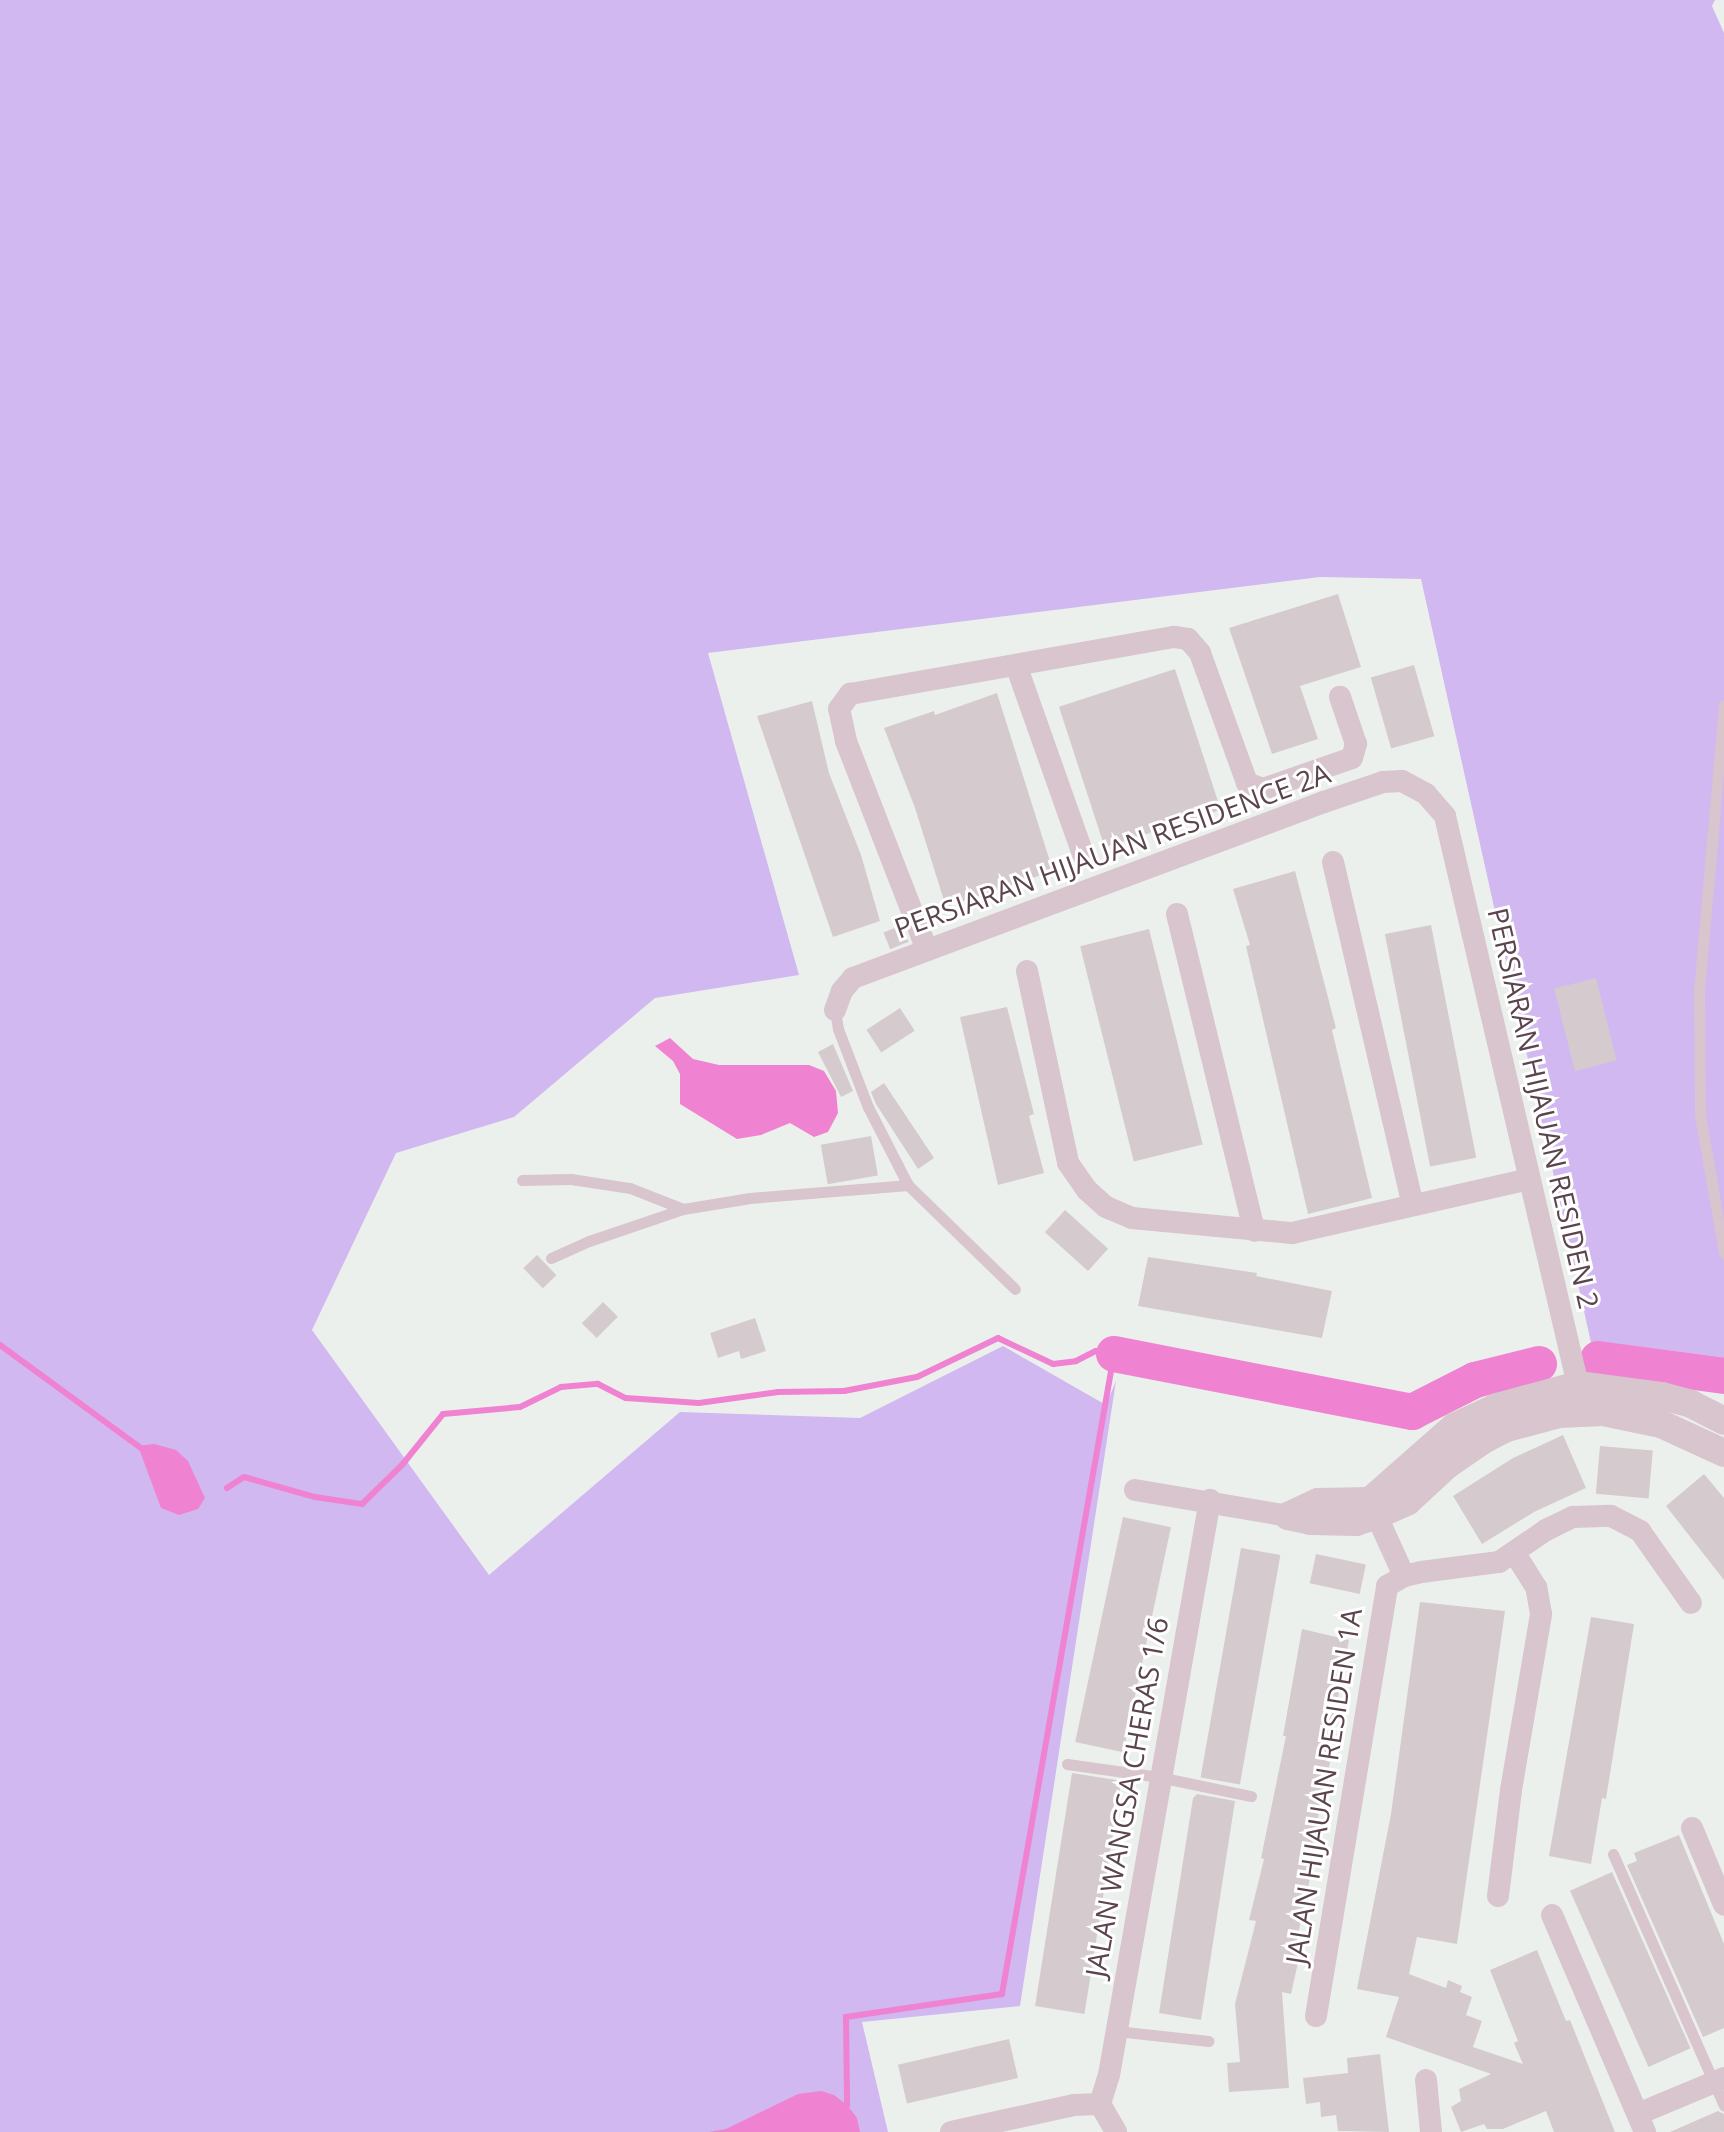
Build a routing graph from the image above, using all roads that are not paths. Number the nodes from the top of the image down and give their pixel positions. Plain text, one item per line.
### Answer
1 (1016, 665) junction
2 (1340, 697) dead end
3 (1724, 705) edge
4 (1426, 794) joint
5 (1083, 854) dead end
6 (1333, 862) dead end
7 (1177, 914) dead end
8 (927, 950) junction
9 (1027, 971) dead end
10 (835, 1010) joint
11 (1529, 1179) junction
12 (522, 1180) dead end
13 (908, 1185) junction
14 (1413, 1205) junction
15 (683, 1209) junction
16 (1254, 1231) junction
17 (1724, 1253) edge
18 (551, 1258) dead end
19 (1015, 1289) dead end
20 (1578, 1385) junction
21 (1585, 1413) junction
22 (1724, 1421) edge
23 (1724, 1453) edge
24 (1135, 1490) dead end
25 (1210, 1500) junction
26 (1373, 1509) junction
27 (1288, 1516) joint
28 (1514, 1552) junction
29 (1404, 1576) junction
30 (1691, 1603) dead end
31 (1067, 1764) dead end
32 (1159, 1777) junction
33 (1251, 1796) dead end
34 (1692, 1828) dead end
35 (1613, 1854) dead end
36 (1498, 1896) dead end
37 (1724, 1905) edge
38 (1552, 1915) dead end
39 (1316, 2016) dead end
40 (1116, 2031) junction
41 (1208, 2041) dead end
42 (1426, 2080) dead end
43 (1719, 2080) edge
44 (1100, 2104) junction
45 (1724, 2106) edge
46 (1642, 2123) edge
47 (951, 2132) edge
48 (1116, 2132) edge
49 (1431, 2132) edge

1 - 2 street
1 - 5 street
1 - 8 street
3 - 17 lane
4 - 8 street, PERSIARAN HIJAUAN RESIDENCE 2A
4 - 11 street, PERSIARAN HIJAUAN RESIDEN 2
6 - 14 street
7 - 16 street
8 - 10 street, PERSIARAN HIJAUAN RESIDENCE 2A
9 - 16 street
10 - 13 lane
11 - 14 street
11 - 20 street, PERSIARAN HIJAUAN RESIDEN 2
12 - 15 lane
13 - 15 lane
13 - 19 lane
14 - 16 street
15 - 18 lane
20 - 21 street, PERSIARAN HIJAUAN RESIDEN 2
20 - 22 street
20 - 26 street
21 - 23 street
21 - 26 street
24 - 25 street
25 - 27 street
25 - 32 street, JALAN WANGSA CHERAS 1/6
26 - 27 street
26 - 29 street
28 - 29 street
28 - 30 street
28 - 36 street
29 - 39 street, JALAN HIJAUAN RESIDEN 1A
31 - 32 lane
32 - 33 lane
32 - 40 street, JALAN WANGSA CHERAS 1/6
34 - 37 street
35 - 43 lane
38 - 46 street
40 - 41 lane
40 - 44 street, JALAN WANGSA CHERAS 1/6
42 - 49 street
43 - 45 lane
43 - 46 street
44 - 47 street
44 - 48 street

